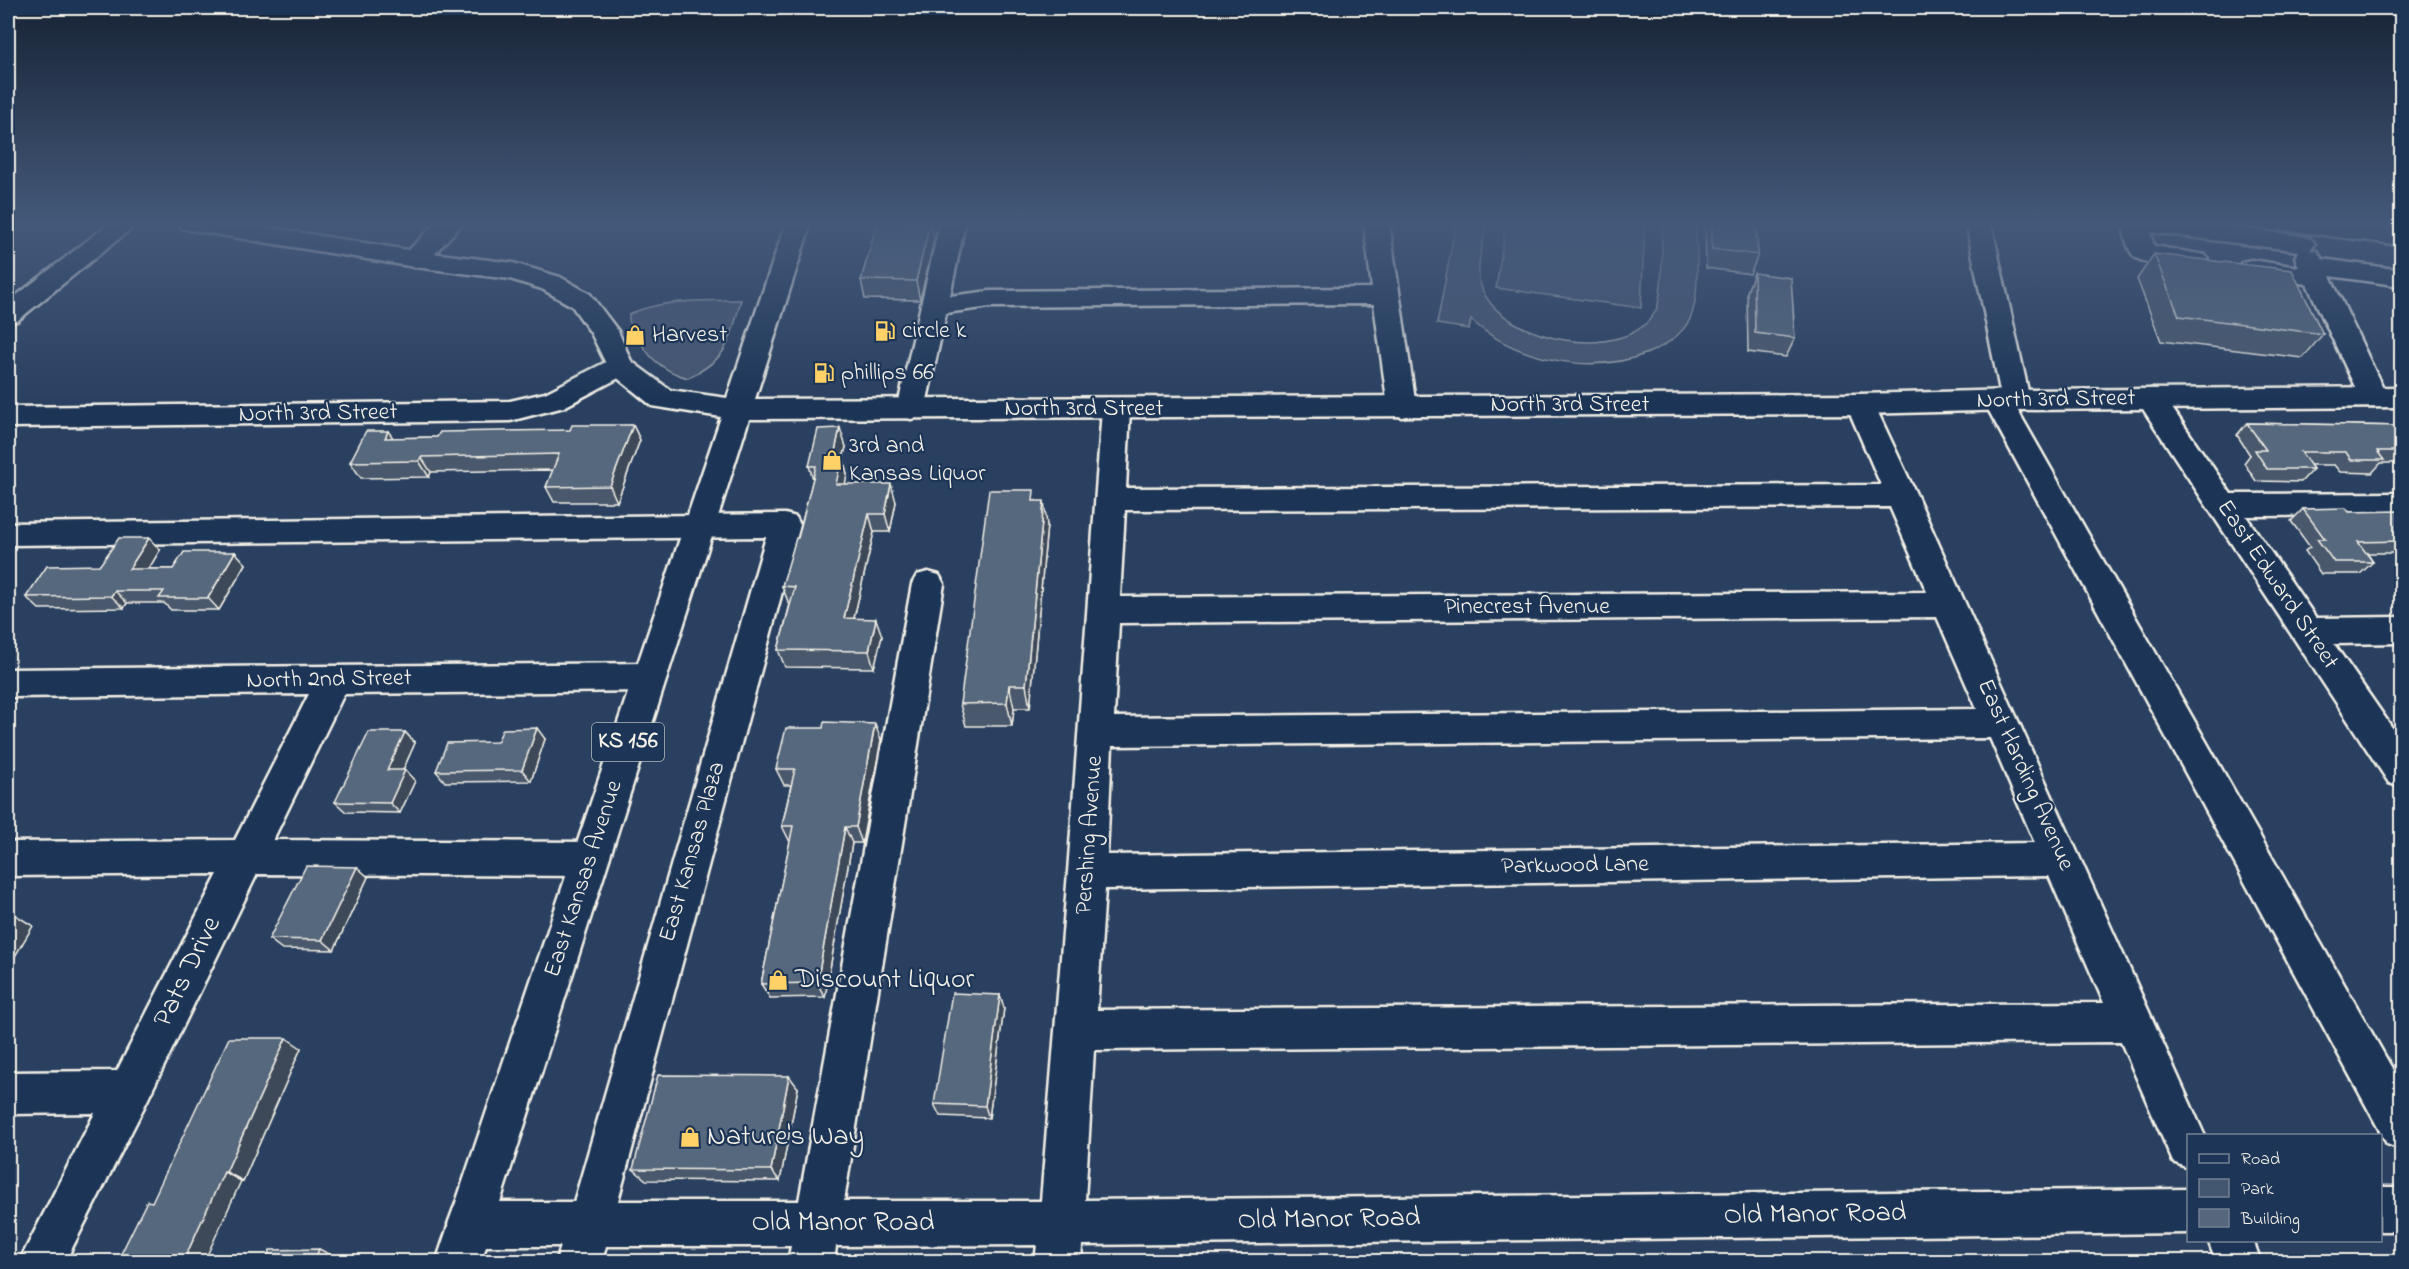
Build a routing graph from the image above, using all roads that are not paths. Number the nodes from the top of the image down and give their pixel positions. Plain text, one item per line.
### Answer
1 (50, 282) edge
2 (548, 282) edge
3 (780, 282) edge
4 (939, 282) edge
5 (1385, 282) edge
6 (1988, 282) edge
7 (2320, 282) edge
8 (1387, 296) junction
9 (934, 306) junction
10 (8, 315) edge
11 (620, 366) junction
12 (2373, 398) junction
13 (2402, 398) edge
14 (2151, 399) junction
15 (2007, 400) junction
16 (1860, 404) junction
17 (1402, 406) junction
18 (738, 409) junction
19 (911, 409) junction
20 (1116, 409) junction
21 (8, 417) edge
22 (1902, 496) junction
23 (1111, 499) junction
24 (2402, 504) edge
25 (2224, 506) junction
26 (700, 526) junction
27 (8, 534) edge
28 (928, 584) dead end
29 (1950, 604) junction
30 (1104, 610) junction
31 (2402, 630) edge
32 (2308, 631) junction
33 (650, 677) junction
34 (333, 681) junction
35 (8, 684) edge
36 (2002, 723) junction
37 (1097, 732) junction
38 (2400, 769) edge
39 (245, 857) junction
40 (8, 859) edge
41 (590, 859) junction
42 (2063, 859) junction
43 (1087, 872) junction
44 (2134, 1022) junction
45 (1076, 1030) junction
46 (129, 1092) junction
47 (8, 1093) edge
48 (2402, 1129) edge
49 (2187, 1145) edge
50 (2382, 1209) edge
51 (2402, 1209) edge
52 (2187, 1211) edge
53 (585, 1242) edge
54 (814, 1242) edge
55 (1060, 1242) edge
56 (2231, 1242) edge
57 (464, 1243) edge
58 (41, 1262) edge
59 (2239, 1262) edge

1 - 10 street
2 - 11 street
3 - 18 street, East Kansas Avenue / KS 156
4 - 9 street
5 - 8 street
6 - 15 street
7 - 12 street
8 - 9 street
8 - 17 street
9 - 19 street
11 - 18 street, North 3rd Street
11 - 21 street, North 3rd Street
12 - 13 street, North 3rd Street
12 - 14 street, North 3rd Street
14 - 15 street, North 3rd Street
14 - 25 street, East Edward Street
15 - 16 street, North 3rd Street
15 - 48 street
16 - 17 street, North 3rd Street
16 - 22 street, East Harding Avenue
17 - 20 street, North 3rd Street
18 - 19 street, North 3rd Street
18 - 26 street, East Kansas Avenue / KS 156
19 - 20 street, North 3rd Street
20 - 23 street, Pershing Avenue
22 - 23 street
22 - 29 street, East Harding Avenue
23 - 30 street, Pershing Avenue
24 - 25 street
25 - 32 street, East Edward Street
26 - 27 street
26 - 33 street, East Kansas Avenue / KS 156
26 - 53 street, East Kansas Plaza
28 - 54 street
29 - 30 street, Pinecrest Avenue
29 - 36 street, East Harding Avenue
30 - 37 street, Pershing Avenue
31 - 32 street
32 - 38 street, East Edward Street
33 - 34 street, North 2nd Street
33 - 41 street, East Kansas Avenue / KS 156
34 - 35 street, North 2nd Street
34 - 39 street, Pats Drive
36 - 37 street
36 - 42 street, East Harding Avenue
37 - 43 street, Pershing Avenue
39 - 40 street
39 - 41 street
39 - 46 street, Pats Drive
41 - 57 street, East Kansas Avenue / KS 156
42 - 43 street, Parkwood Lane
42 - 44 street, East Harding Avenue
43 - 45 street, Pershing Avenue
44 - 45 street
44 - 49 street, East Harding Avenue
45 - 55 street, Pershing Avenue
46 - 47 street
46 - 58 street, Pats Drive
50 - 51 street
52 - 55 street, Old Manor Road
53 - 54 street, Old Manor Road
53 - 57 street, Old Manor Road
54 - 55 street, Old Manor Road
56 - 59 street

